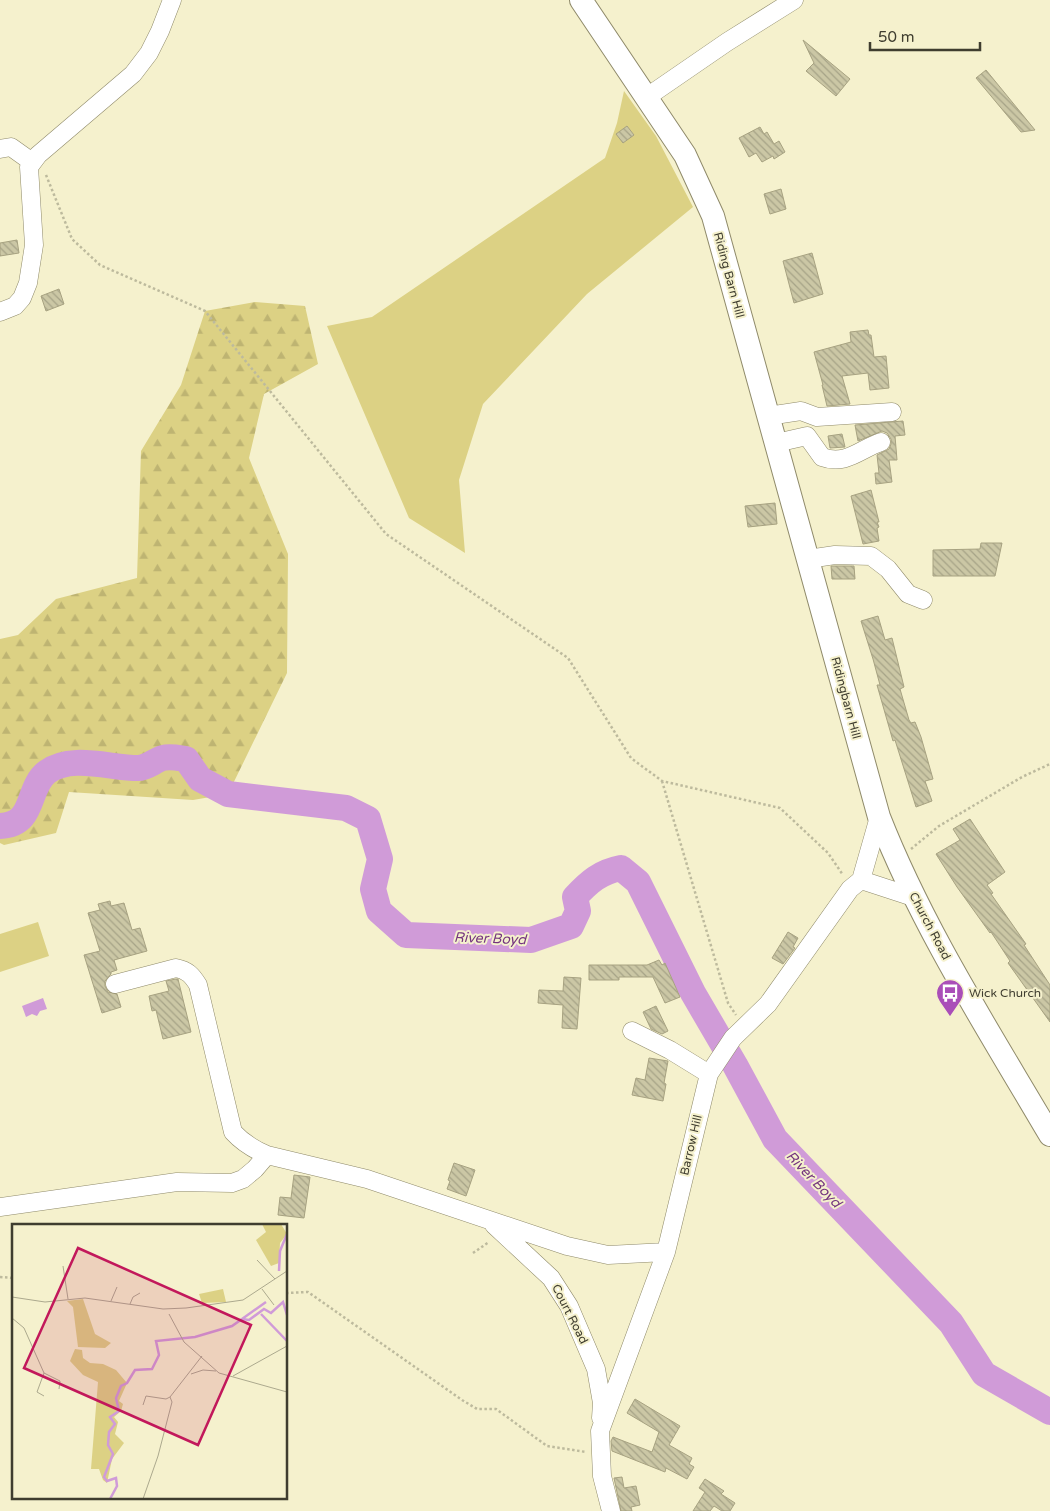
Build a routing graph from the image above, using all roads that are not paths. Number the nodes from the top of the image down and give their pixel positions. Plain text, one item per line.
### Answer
1 (172, 0) edge
2 (581, 0) edge
3 (794, 0) edge
4 (647, 97) junction
5 (0, 149) edge
6 (35, 158) junction
7 (0, 312) edge
8 (892, 412) dead end
9 (768, 416) junction
10 (881, 442) dead end
11 (776, 443) junction
12 (810, 569) junction
13 (924, 600) dead end
14 (879, 817) junction
15 (856, 884) junction
16 (914, 897) junction
17 (115, 984) dead end
18 (632, 1031) dead end
19 (709, 1074) junction
20 (1050, 1135) edge
21 (267, 1155) junction
22 (0, 1207) edge
23 (491, 1222) junction
24 (666, 1252) junction
25 (600, 1431) junction
26 (611, 1511) edge

1 - 6 street
2 - 4 main road, Riding Barn Hill
3 - 4 street
4 - 9 main road, Riding Barn Hill
5 - 6 street
6 - 7 street
8 - 9 street
9 - 11 main road, Riding Barn Hill
10 - 11 street
11 - 12 main road, Riding Barn Hill
12 - 13 street
12 - 14 main road, Ridingbarn Hill
14 - 15 street, Barrow Hill
14 - 16 main road, Church Road
15 - 16 street
15 - 19 street, Barrow Hill
16 - 20 main road, Church Road
17 - 21 street, Court Road
18 - 19 street
19 - 24 street, Barrow Hill
21 - 22 street
21 - 23 street, Court Road
23 - 24 street, Court Road
23 - 25 street, Court Road
24 - 25 street, Barrow Hill
25 - 26 street, Barrow Hill

